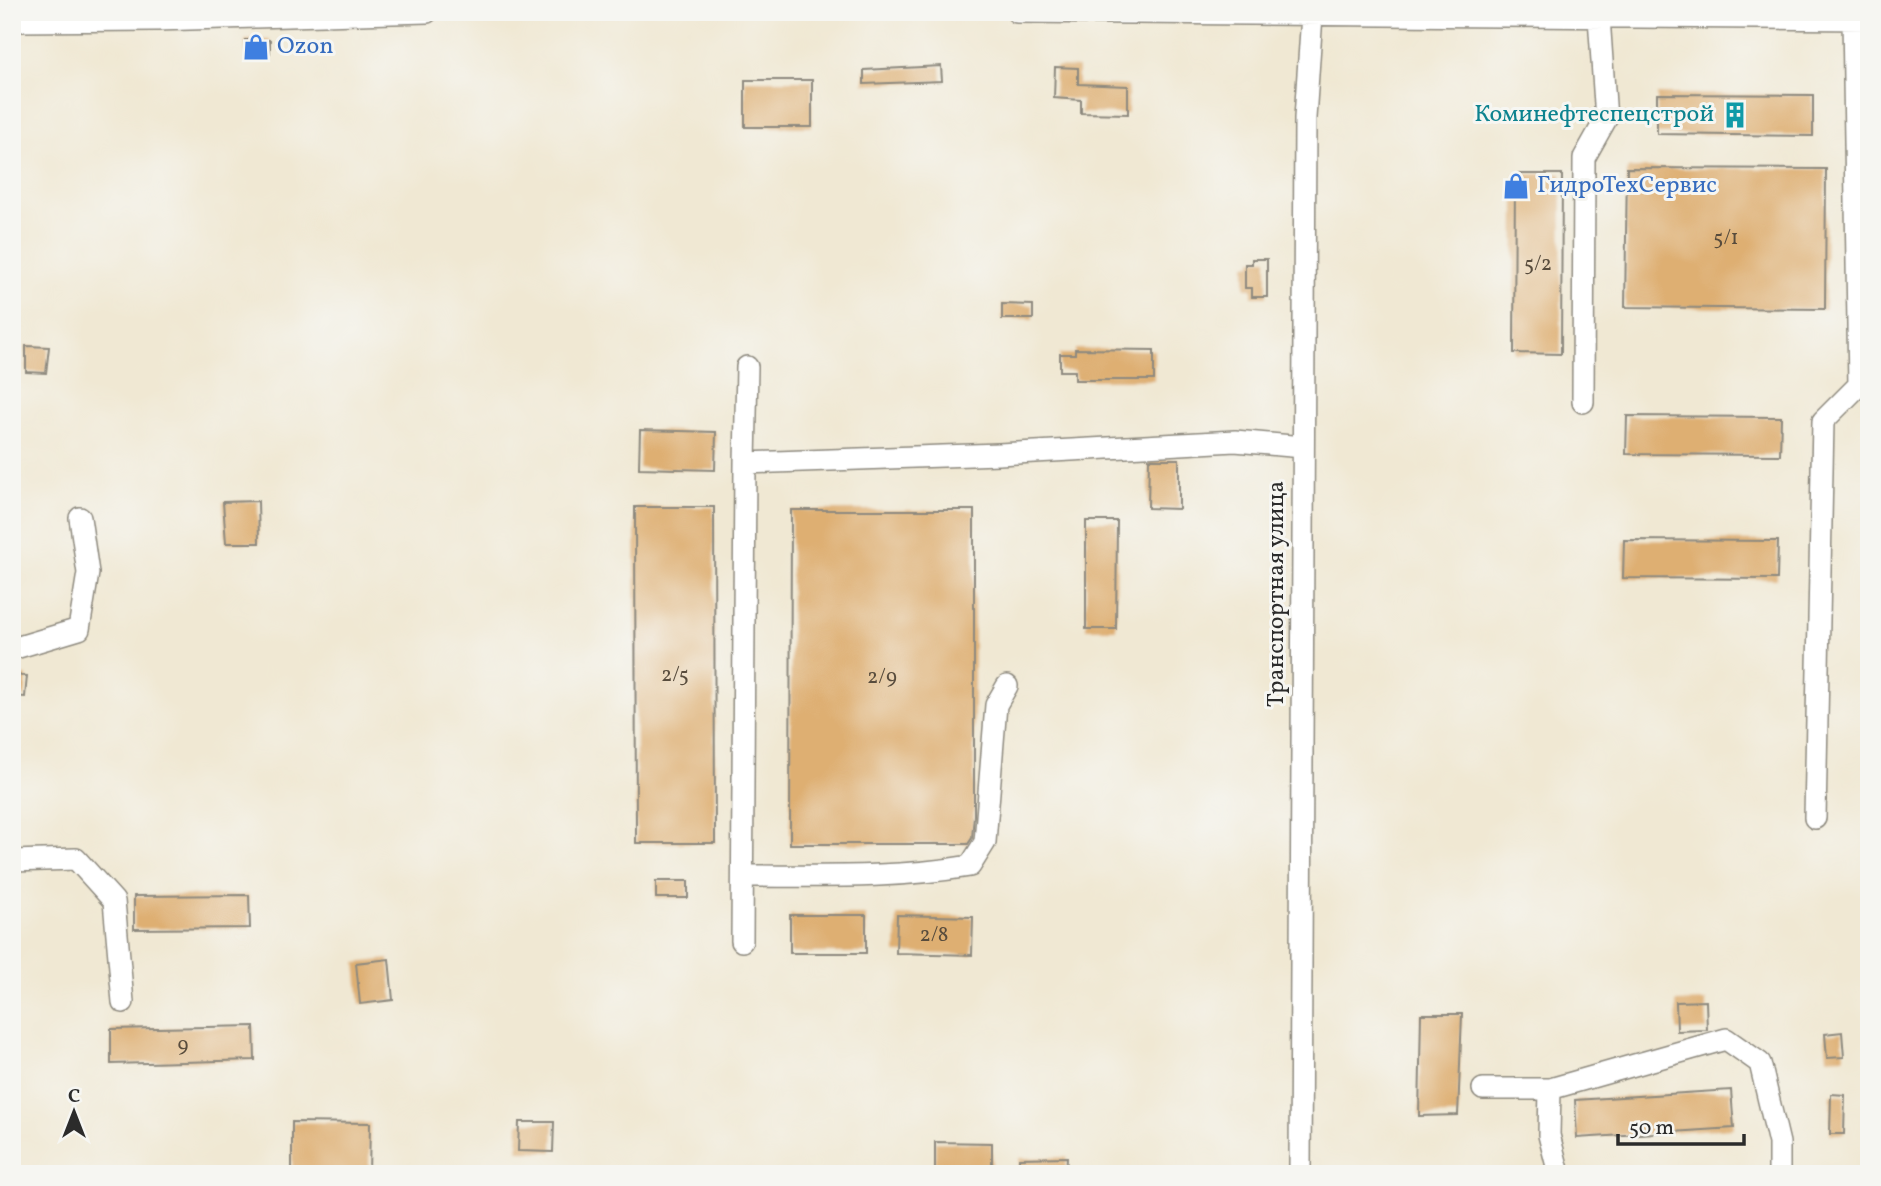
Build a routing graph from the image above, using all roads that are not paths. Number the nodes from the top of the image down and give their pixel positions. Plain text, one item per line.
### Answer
1 (427, 12) edge
2 (1017, 12) edge
3 (1312, 15) junction
4 (157, 16) edge
5 (1599, 17) junction
6 (1861, 19) edge
7 (12, 21) edge
8 (747, 368) dead end
9 (1583, 402) dead end
10 (1303, 447) junction
11 (745, 463) junction
12 (80, 518) dead end
13 (12, 649) edge
14 (1007, 686) dead end
15 (1815, 818) dead end
16 (12, 861) edge
17 (743, 876) junction
18 (742, 942) dead end
19 (123, 1002) dead end
20 (1483, 1089) dead end
21 (1550, 1089) junction
22 (1300, 1174) edge
23 (1559, 1174) edge
24 (1779, 1174) edge

1 - 4 street
2 - 3 street
3 - 5 street
3 - 10 street, Транспортная улица
4 - 7 street
5 - 6 street
5 - 9 street
6 - 15 street
8 - 11 street
10 - 11 street
10 - 22 street, Транспортная улица
11 - 17 street
12 - 13 street
14 - 17 street
16 - 19 street
17 - 18 street
20 - 21 street
21 - 23 street
21 - 24 street

